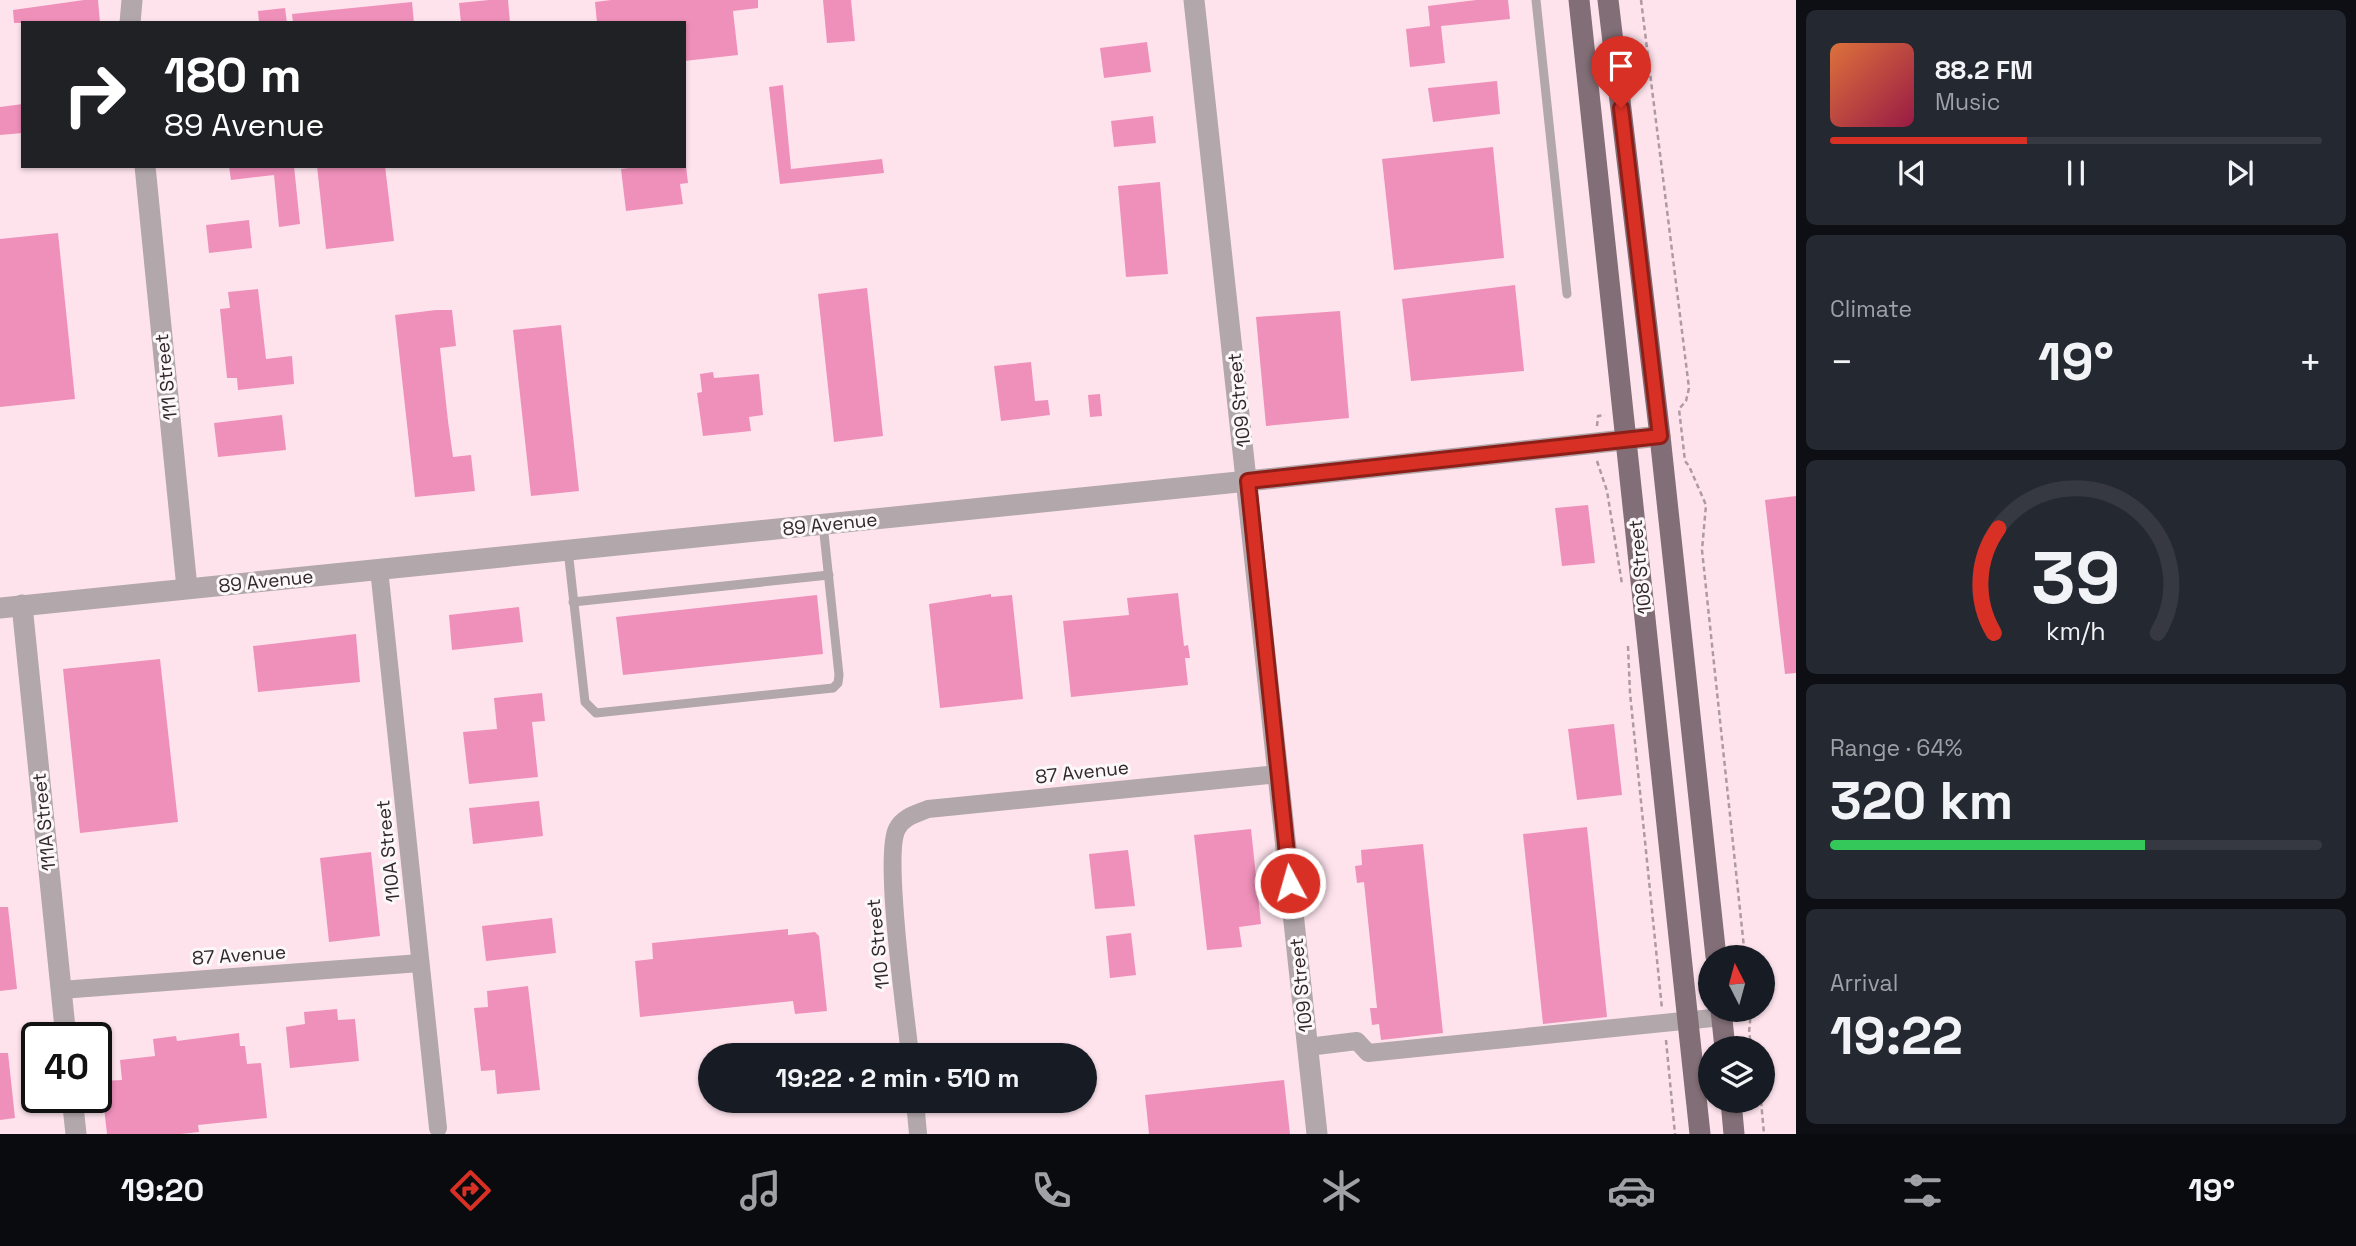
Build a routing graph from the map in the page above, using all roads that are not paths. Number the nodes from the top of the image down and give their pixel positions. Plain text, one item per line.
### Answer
1 (132, 0) edge
2 (1195, 0) edge
3 (1536, 0) edge
4 (1579, 0) edge
5 (1608, 0) edge
6 (130, 21) edge
7 (145, 168) edge
8 (1567, 294) dead end
9 (1660, 436) junction
10 (1627, 440) junction
11 (1248, 481) junction
12 (823, 524) junction
13 (568, 550) junction
14 (379, 569) junction
15 (828, 575) junction
16 (187, 588) junction
17 (573, 602) junction
18 (22, 605) junction
19 (0, 608) edge
20 (1278, 774) junction
21 (896, 829) joint
22 (1715, 945) edge
23 (421, 963) junction
24 (61, 990) junction
25 (1698, 1018) edge
26 (1688, 1020) junction
27 (64, 1022) edge
28 (909, 1043) edge
29 (1308, 1047) junction
30 (74, 1113) edge
31 (916, 1113) edge
32 (1732, 1113) edge
33 (438, 1128) dead end
34 (76, 1134) edge
35 (918, 1134) edge
36 (1317, 1134) edge
37 (1700, 1134) edge
38 (1734, 1134) edge

1 - 6 street
2 - 11 street, 109 Street
3 - 8 lane
4 - 10 main road, 108 Street
5 - 9 main road, 108 Street
7 - 16 street, 111 Street
9 - 10 street, 89 Avenue
9 - 22 main road, 108 Street
10 - 11 street, 89 Avenue
10 - 26 main road, 108 Street
11 - 12 street, 89 Avenue
11 - 20 street, 109 Street
12 - 13 street, 89 Avenue
12 - 15 lane
13 - 14 street, 89 Avenue
13 - 17 lane
14 - 16 street, 89 Avenue
14 - 23 street, 110A Street
15 - 17 lane
15 - 17 lane
16 - 18 street, 89 Avenue
18 - 19 street, 89 Avenue
18 - 24 street, 111A Street
20 - 21 street, 87 Avenue
20 - 29 street, 109 Street
21 - 28 street, 110 Street
23 - 24 street, 87 Avenue
23 - 33 street, 110A Street
24 - 27 street, 111A Street
25 - 26 street
26 - 29 street
26 - 37 main road, 108 Street
29 - 36 street, 109 Street
30 - 34 street
31 - 35 street
32 - 38 main road

